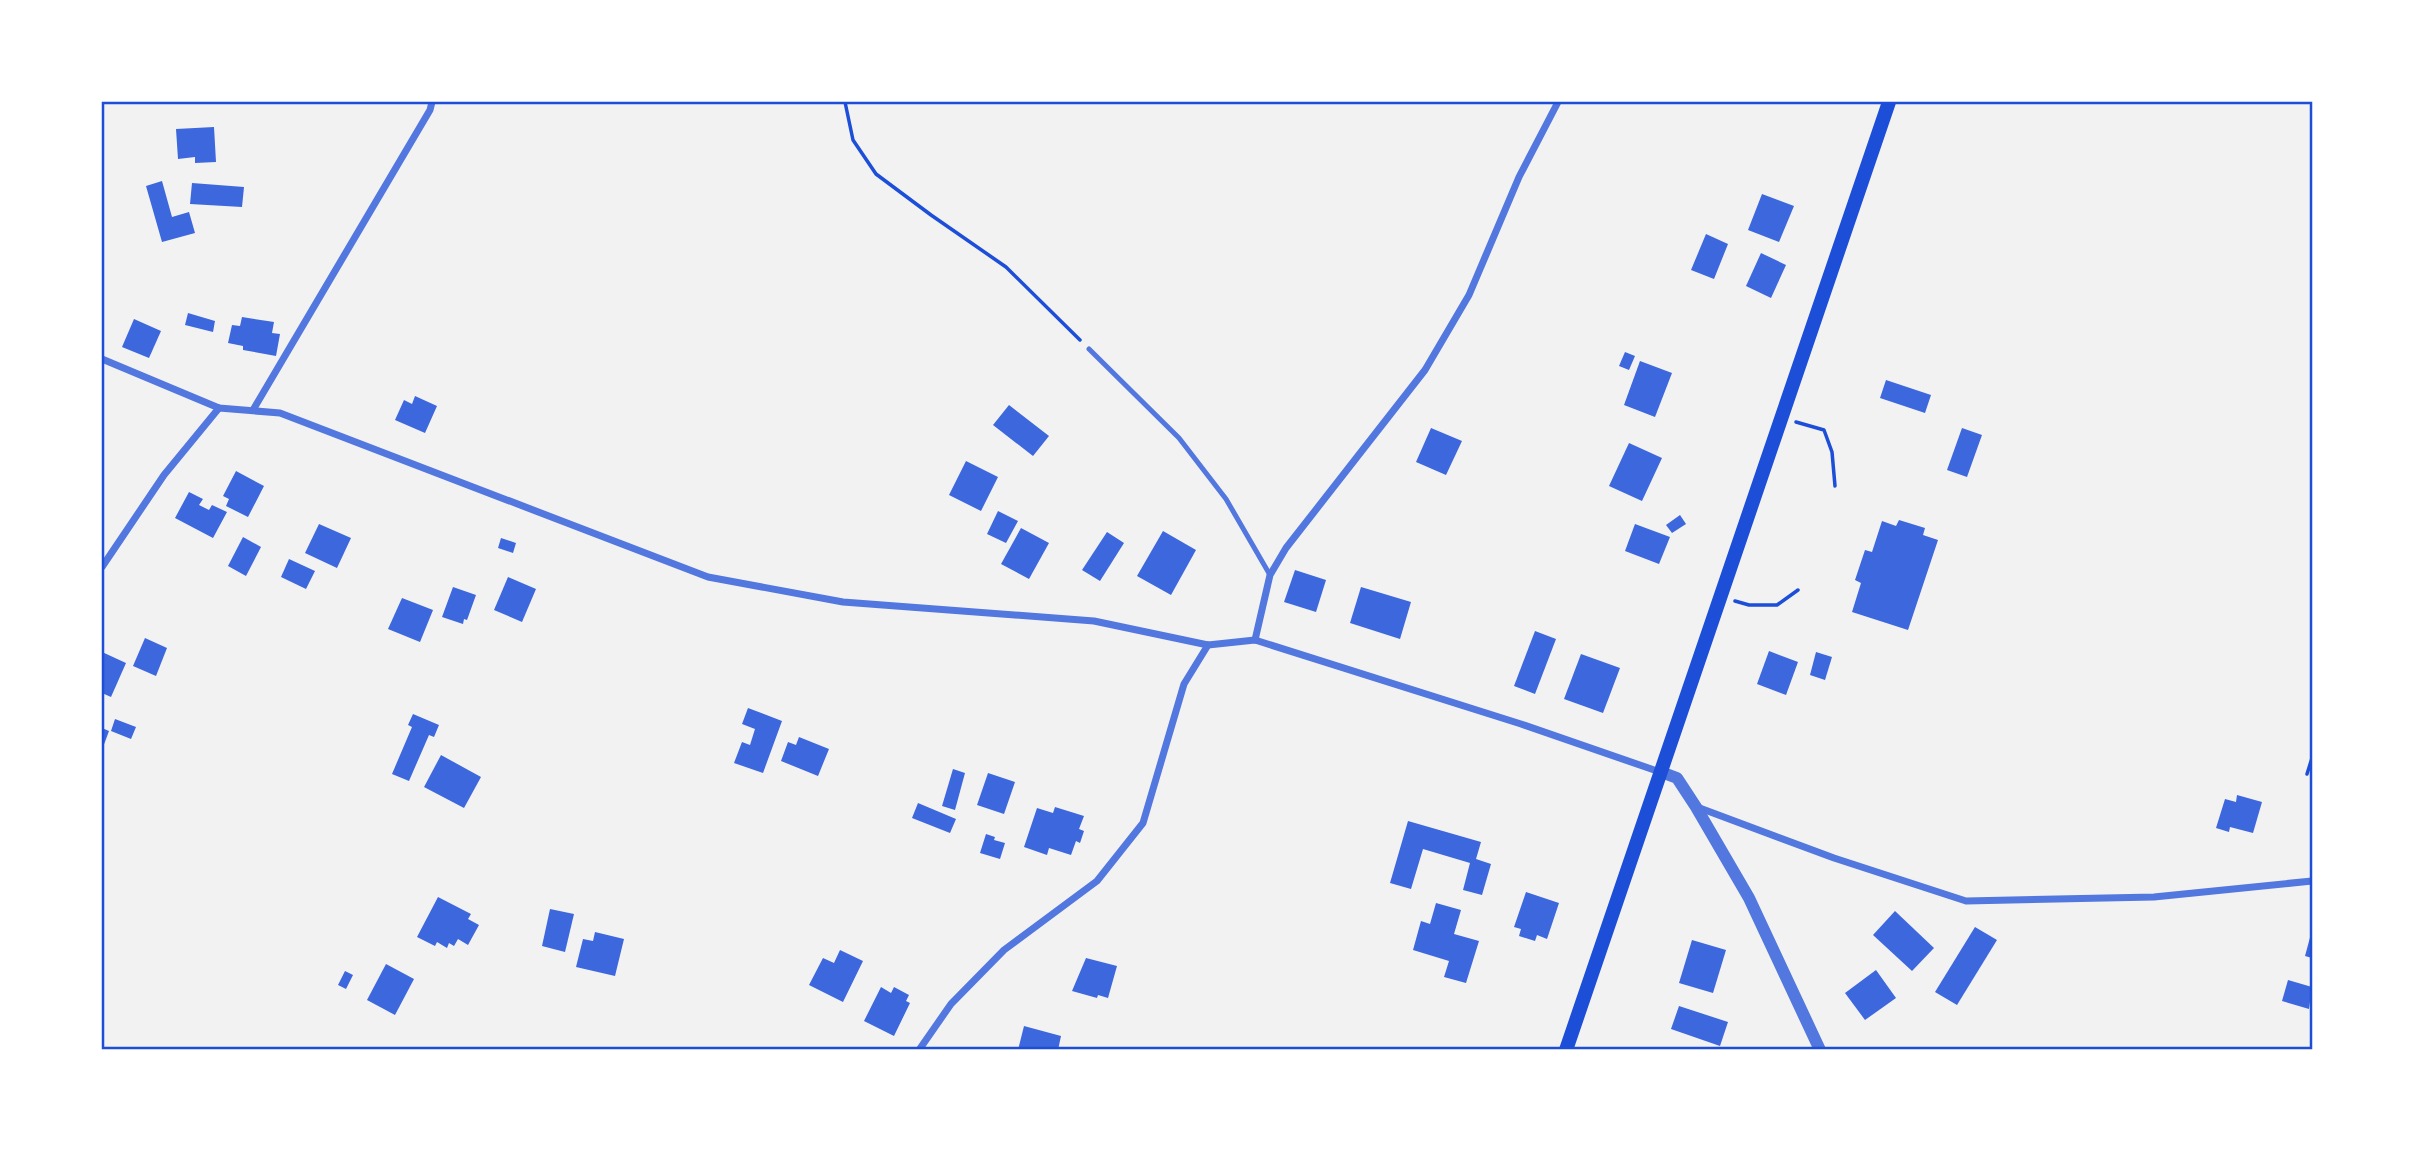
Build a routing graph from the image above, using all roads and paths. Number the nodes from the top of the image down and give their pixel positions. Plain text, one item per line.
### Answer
1 (432, 102) edge
2 (845, 102) edge
3 (1558, 102) edge
4 (1889, 102) edge
5 (1089, 349) joint
6 (102, 359) edge
7 (219, 408) junction
8 (253, 410) junction
9 (1781, 417) junction
10 (1835, 486) dead end
11 (102, 567) edge
12 (1270, 575) junction
13 (1798, 590) dead end
14 (1720, 596) junction
15 (1255, 640) junction
16 (1208, 645) junction
17 (2312, 758) edge
18 (1661, 772) junction
19 (2307, 774) dead end
20 (1696, 807) junction
21 (2312, 881) edge
22 (919, 1049) edge
23 (1566, 1049) edge
24 (1820, 1049) edge

1 - 8 street
2 - 5 path
3 - 12 street
4 - 9 main road
5 - 12 lane
6 - 7 street
7 - 8 street
7 - 11 street
8 - 16 street
9 - 10 path
9 - 14 main road
12 - 15 street
13 - 14 path
14 - 18 main road
15 - 16 street
15 - 18 street
16 - 22 street
17 - 19 path
18 - 20 street
18 - 23 main road
20 - 21 street
20 - 24 street

